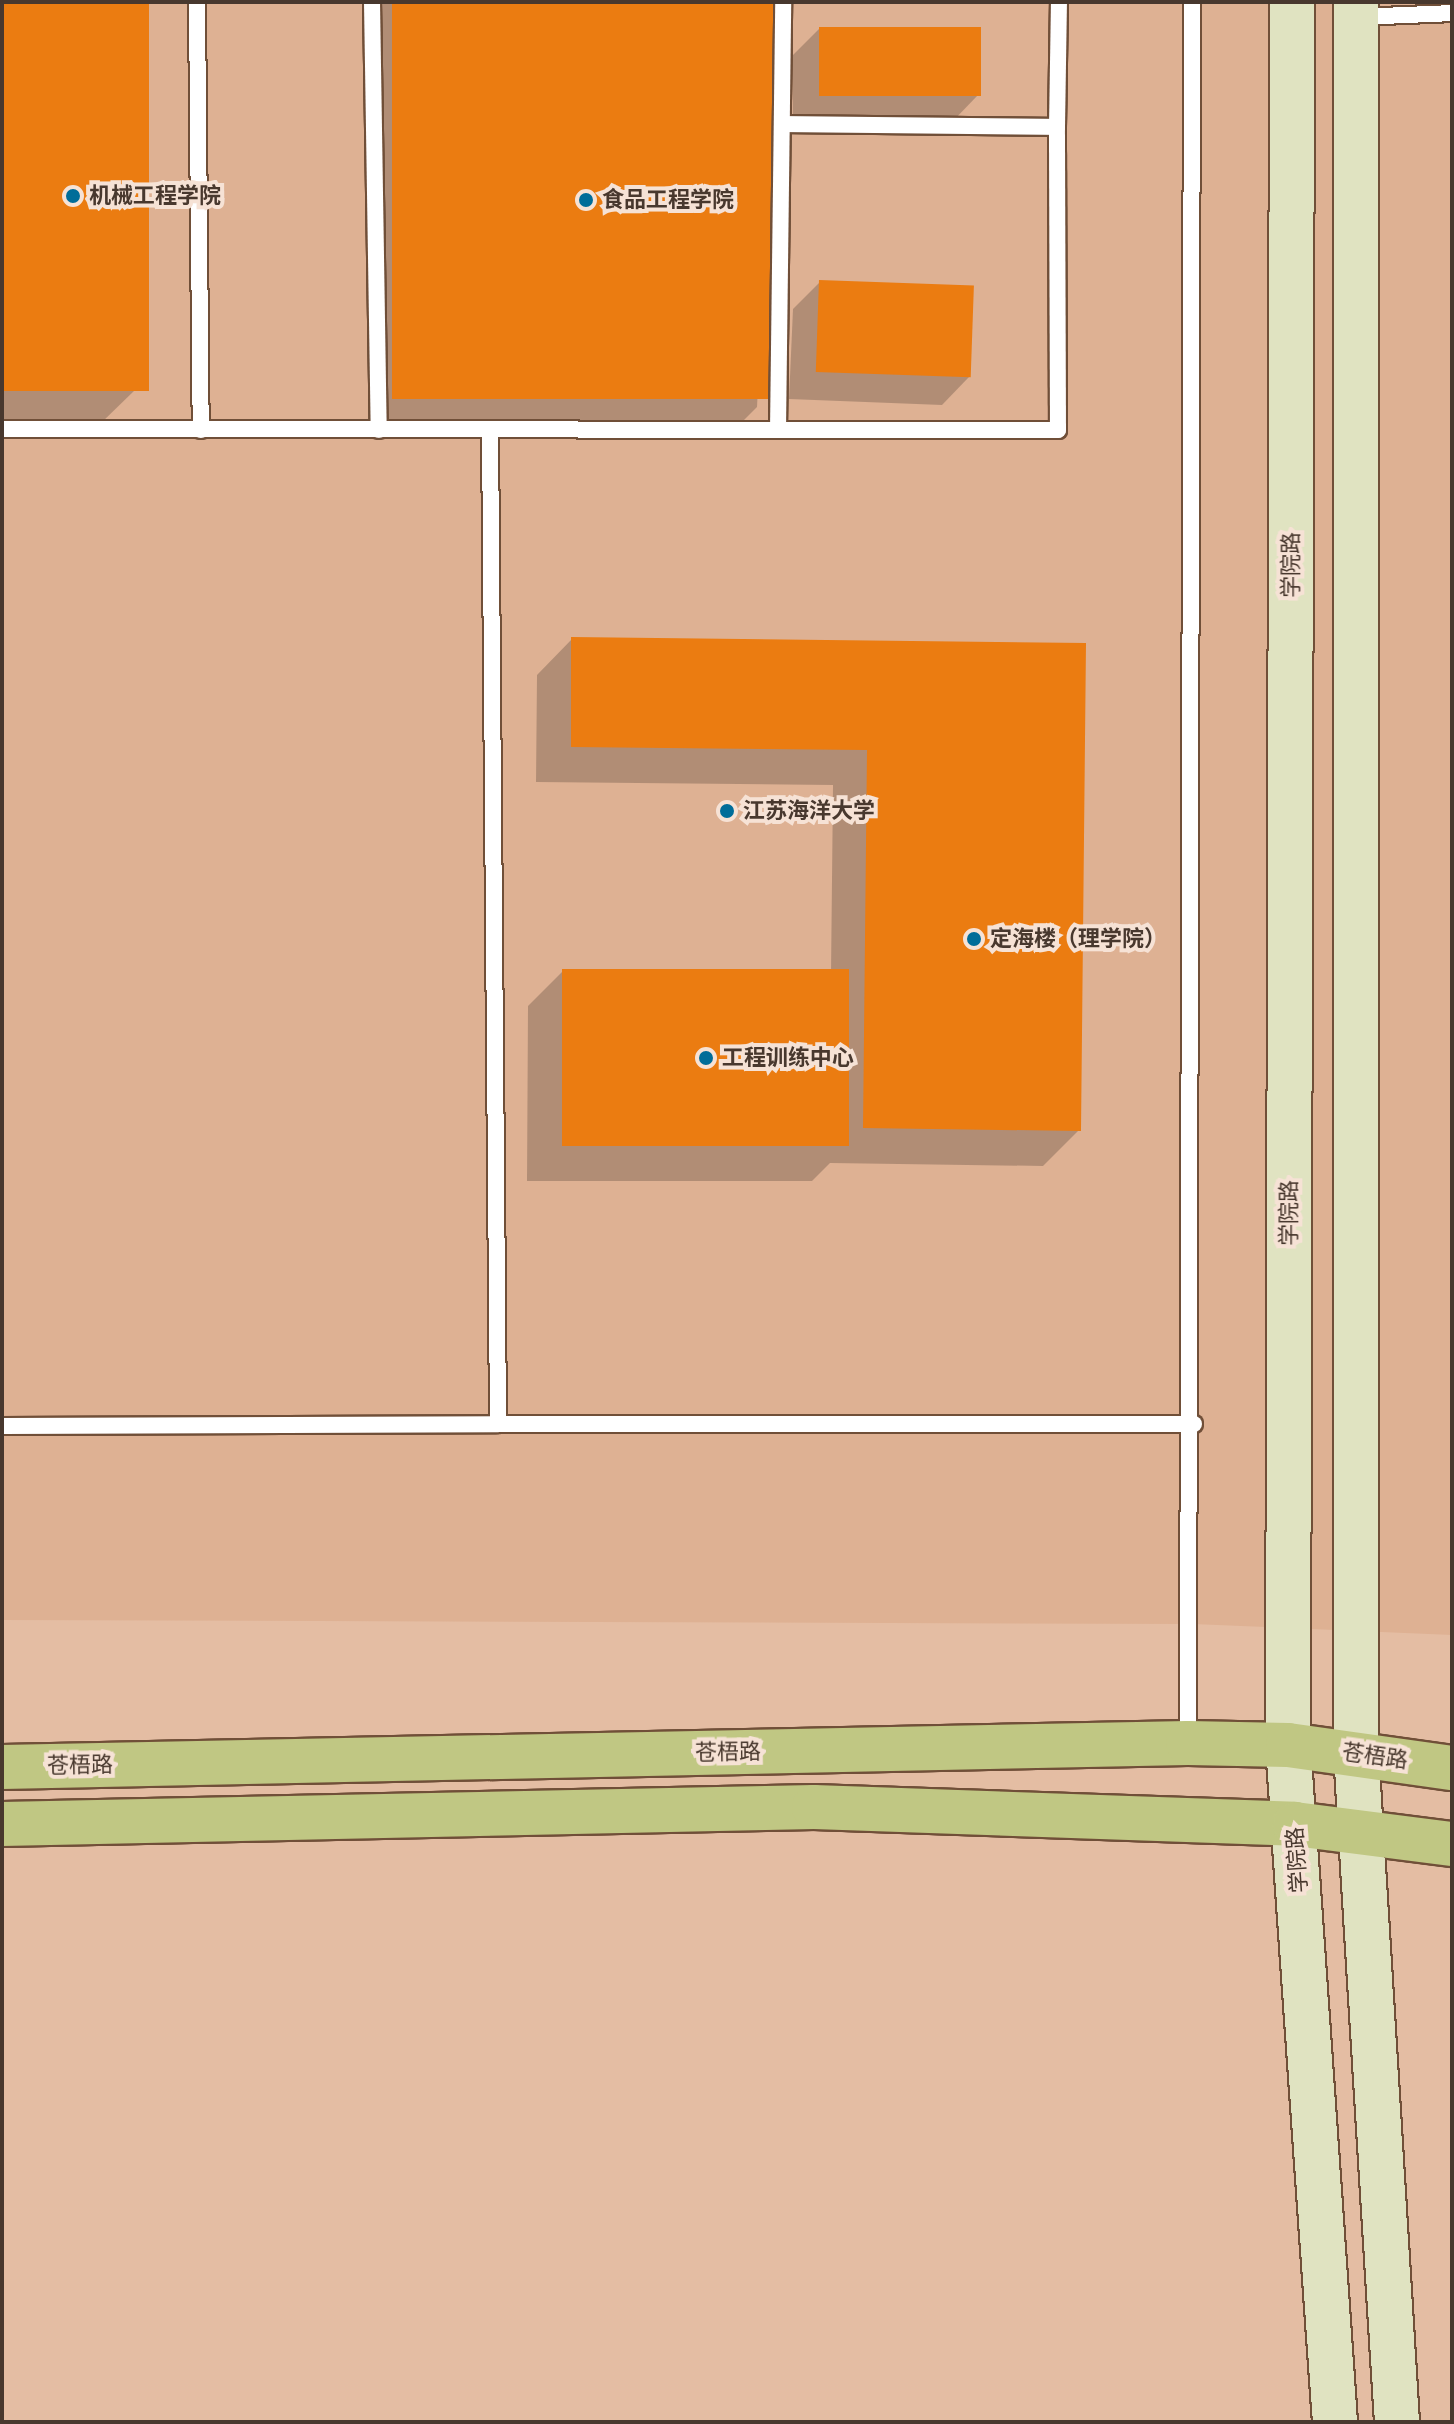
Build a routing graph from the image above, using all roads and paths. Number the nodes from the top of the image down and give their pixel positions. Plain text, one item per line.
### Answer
1 (197, 2) edge
2 (372, 2) edge
3 (783, 2) edge
4 (1059, 2) edge
5 (1192, 2) edge
6 (1292, 2) edge
7 (1356, 9) edge
8 (1452, 13) edge
9 (787, 124) junction
10 (1057, 127) junction
11 (2, 429) edge
12 (201, 430) junction
13 (379, 430) junction
14 (490, 430) junction
15 (778, 430) junction
16 (498, 1424) junction
17 (1194, 1424) junction
18 (2, 1426) edge
19 (1188, 1743) junction
20 (1288, 1745) junction
21 (1356, 1752) junction
22 (2, 1767) edge
23 (1452, 1768) edge
24 (2, 1824) edge
25 (1295, 1824) junction
26 (1360, 1831) junction
27 (1452, 1844) edge
28 (1335, 2422) edge
29 (1397, 2422) edge

1 - 12 lane
2 - 13 lane
3 - 9 lane
4 - 10 lane
5 - 17 lane
6 - 20 main road, 学院路
7 - 8 lane
7 - 21 main road
9 - 10 lane
9 - 15 lane
10 - 15 lane
11 - 12 lane
12 - 13 lane
13 - 14 lane
14 - 15 lane
14 - 16 lane
16 - 17 lane
16 - 18 lane
17 - 19 lane
19 - 20 main road, 苍梧路
19 - 22 main road, 苍梧路
20 - 21 main road, 苍梧路
20 - 25 main road, 学院路
21 - 23 main road, 苍梧路
21 - 26 main road
24 - 25 main road
25 - 26 main road
25 - 28 main road, 学院路
26 - 27 main road
26 - 29 main road

